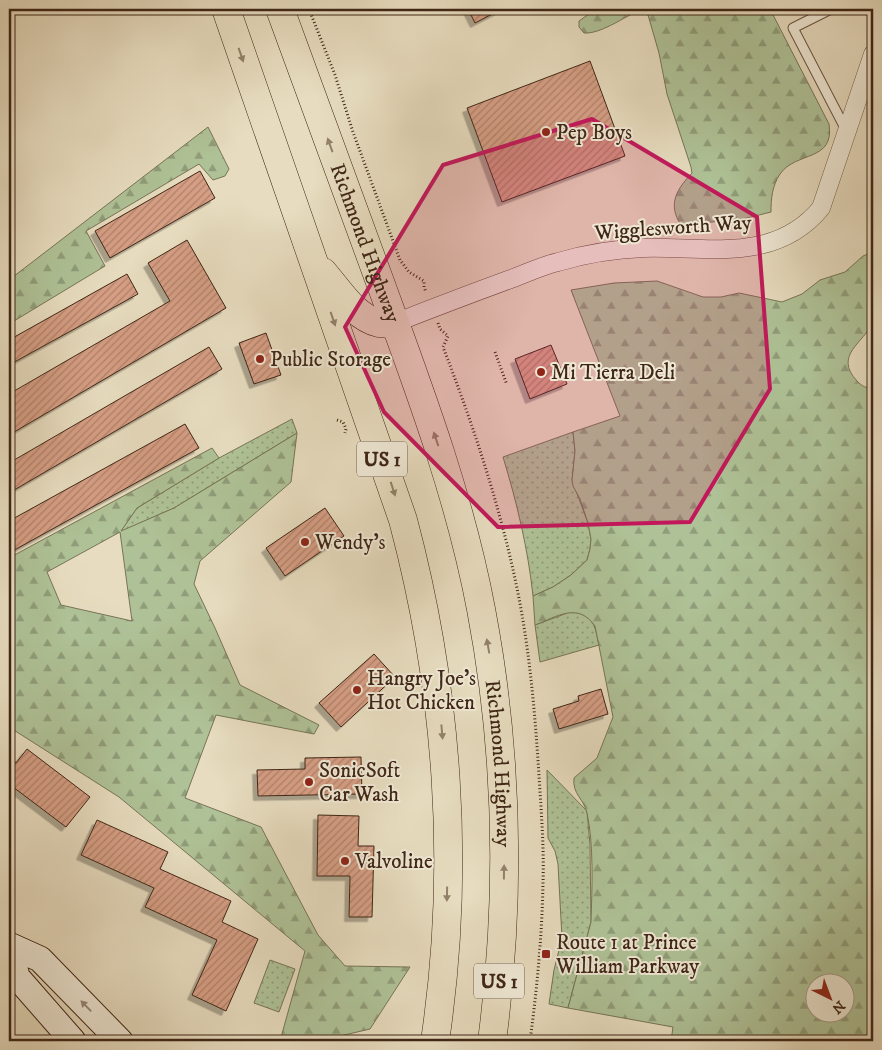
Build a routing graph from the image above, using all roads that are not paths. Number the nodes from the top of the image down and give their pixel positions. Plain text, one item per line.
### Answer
1 (226, 9) edge
2 (280, 9) edge
3 (831, 9) edge
4 (873, 54) edge
5 (847, 131) junction
6 (311, 257) junction
7 (395, 322) junction
8 (9, 945) edge
9 (73, 1041) edge
10 (120, 1041) edge
11 (435, 1041) edge
12 (492, 1041) edge

1 -> 6 main road, US 1
7 -> 2 main road, Richmond Highway / US 1
3 - 5 lane
4 - 5 street, Wigglesworth Way
5 - 7 street, Wigglesworth Way
6 - 7 main road
6 -> 11 main road, US 1
12 -> 7 main road, Richmond Highway / US 1
8 - 9 street
10 -> 8 street

